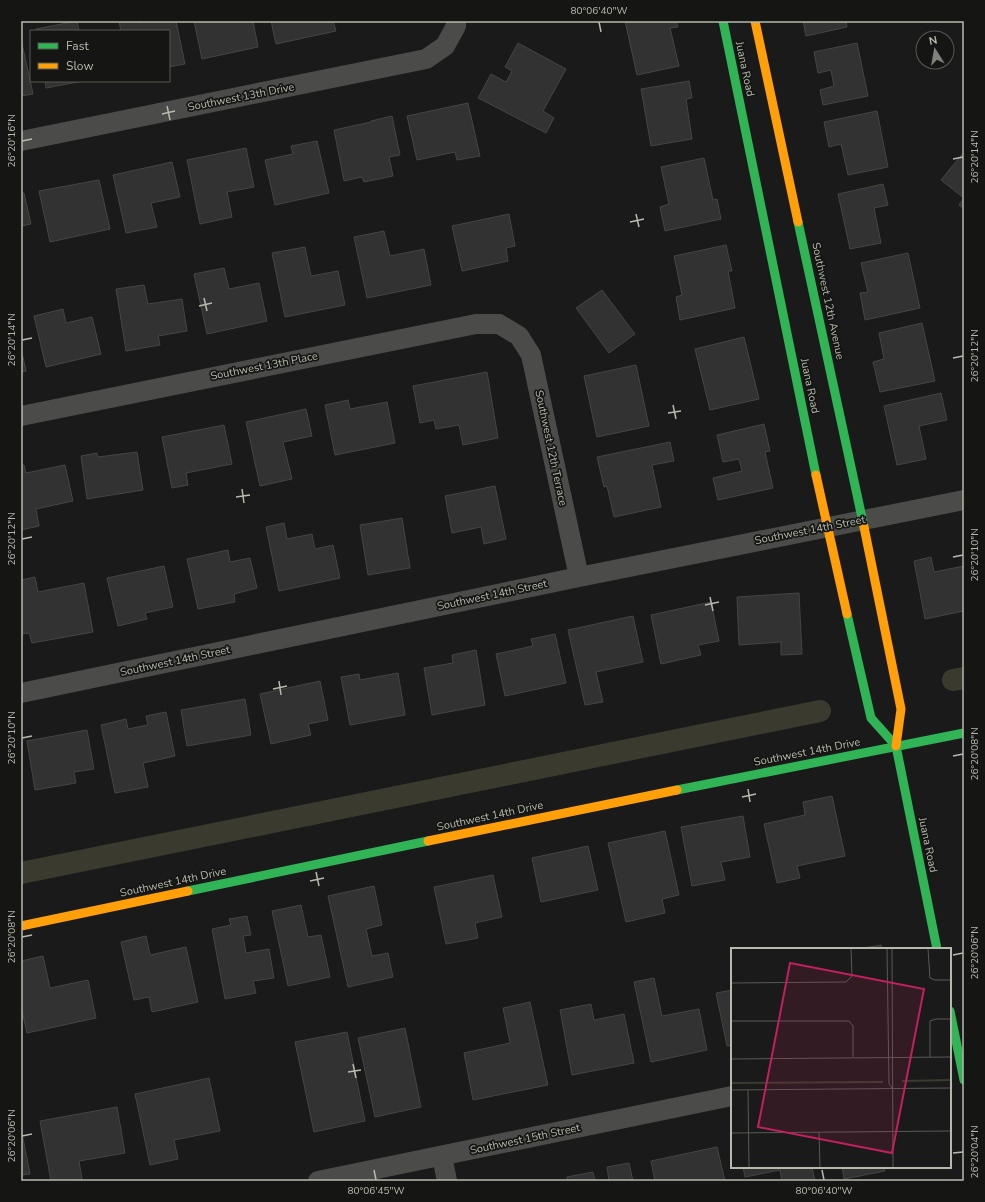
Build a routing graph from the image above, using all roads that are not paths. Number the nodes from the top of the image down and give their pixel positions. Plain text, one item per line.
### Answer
1 (723, 21) edge
2 (755, 21) edge
3 (454, 28) edge
4 (21, 141) edge
5 (506, 329) joint
6 (21, 416) edge
7 (964, 500) edge
8 (862, 519) junction
9 (827, 527) junction
10 (579, 577) junction
11 (875, 586) joint
12 (21, 693) edge
13 (964, 733) edge
14 (896, 746) junction
15 (21, 926) edge
16 (937, 948) edge
17 (951, 1017) edge
18 (957, 1050) edge
19 (964, 1080) edge
20 (731, 1096) edge
21 (442, 1156) junction
22 (318, 1181) edge
23 (447, 1181) edge

1 - 9 street, Juana Road
2 - 8 street, Southwest 12th Avenue
3 - 4 street, Southwest 13th Drive
5 - 6 street, Southwest 13th Place
5 - 10 street, Southwest 12th Terrace
7 - 8 street, Southwest 14th Street
8 - 9 street, Southwest 14th Street
8 - 11 street, Southwest 12th Avenue
9 - 10 street, Southwest 14th Street
9 - 14 street, Juana Road
10 - 12 street, Southwest 14th Street
11 - 14 street, Juana Road
13 - 14 street, Southwest 14th Drive
14 - 15 street, Southwest 14th Drive
14 - 16 street, Juana Road
17 - 18 street
18 - 19 street
20 - 21 street, Southwest 15th Street
21 - 22 street, Southwest 15th Street
21 - 23 street

